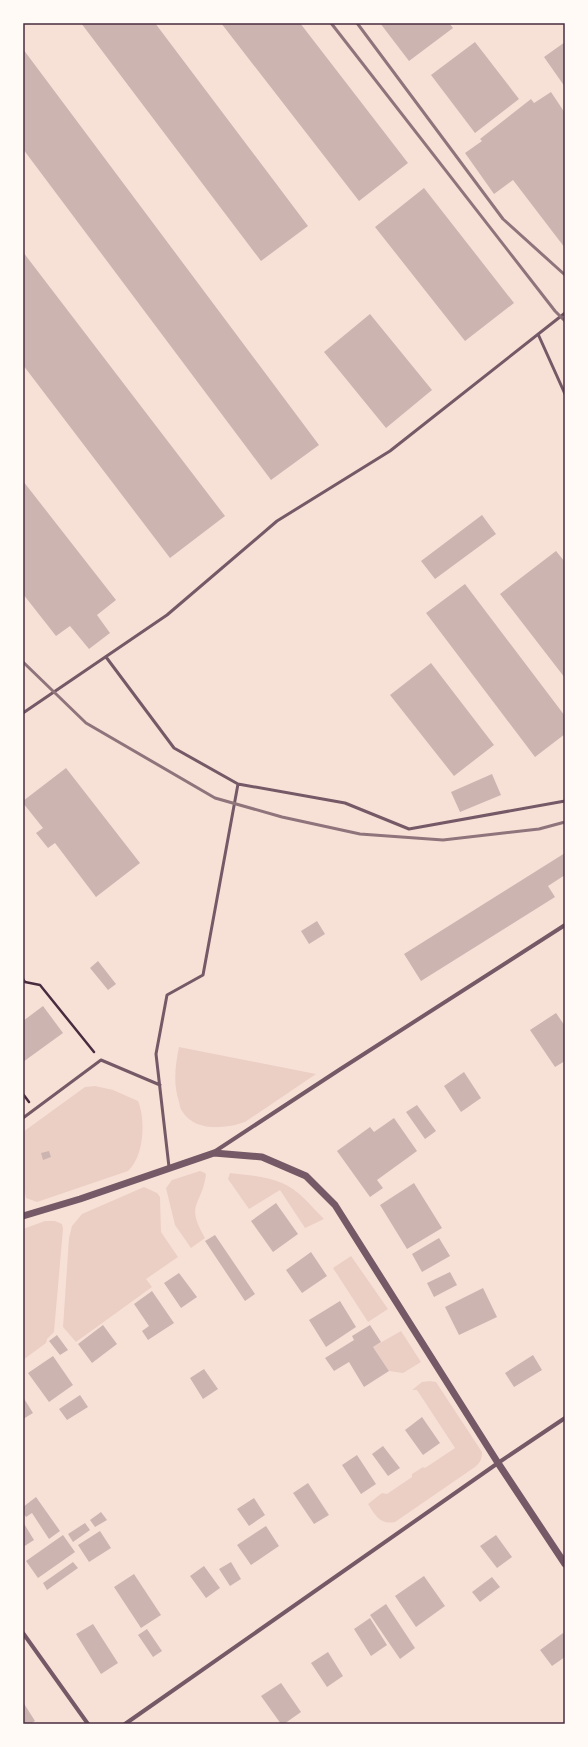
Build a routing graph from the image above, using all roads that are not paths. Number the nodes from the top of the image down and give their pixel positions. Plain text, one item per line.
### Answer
1 (565, 313) edge
2 (538, 334) junction
3 (565, 394) edge
4 (106, 657) junction
5 (23, 713) edge
6 (238, 784) junction
7 (565, 801) edge
8 (565, 925) edge
9 (160, 1085) junction
10 (23, 1118) edge
11 (214, 1153) junction
12 (169, 1168) junction
13 (23, 1216) edge
14 (565, 1418) edge
15 (498, 1463) junction
16 (565, 1564) edge
17 (23, 1632) edge
18 (88, 1724) edge
19 (125, 1724) edge

1 - 2 lane
2 - 3 lane
2 - 4 lane
4 - 5 lane
4 - 6 lane
6 - 7 lane
6 - 9 lane
8 - 11 street
9 - 10 lane
9 - 12 lane
11 - 12 street
11 - 15 street
12 - 13 street
14 - 15 street
15 - 16 street
15 - 19 street
17 - 18 street

